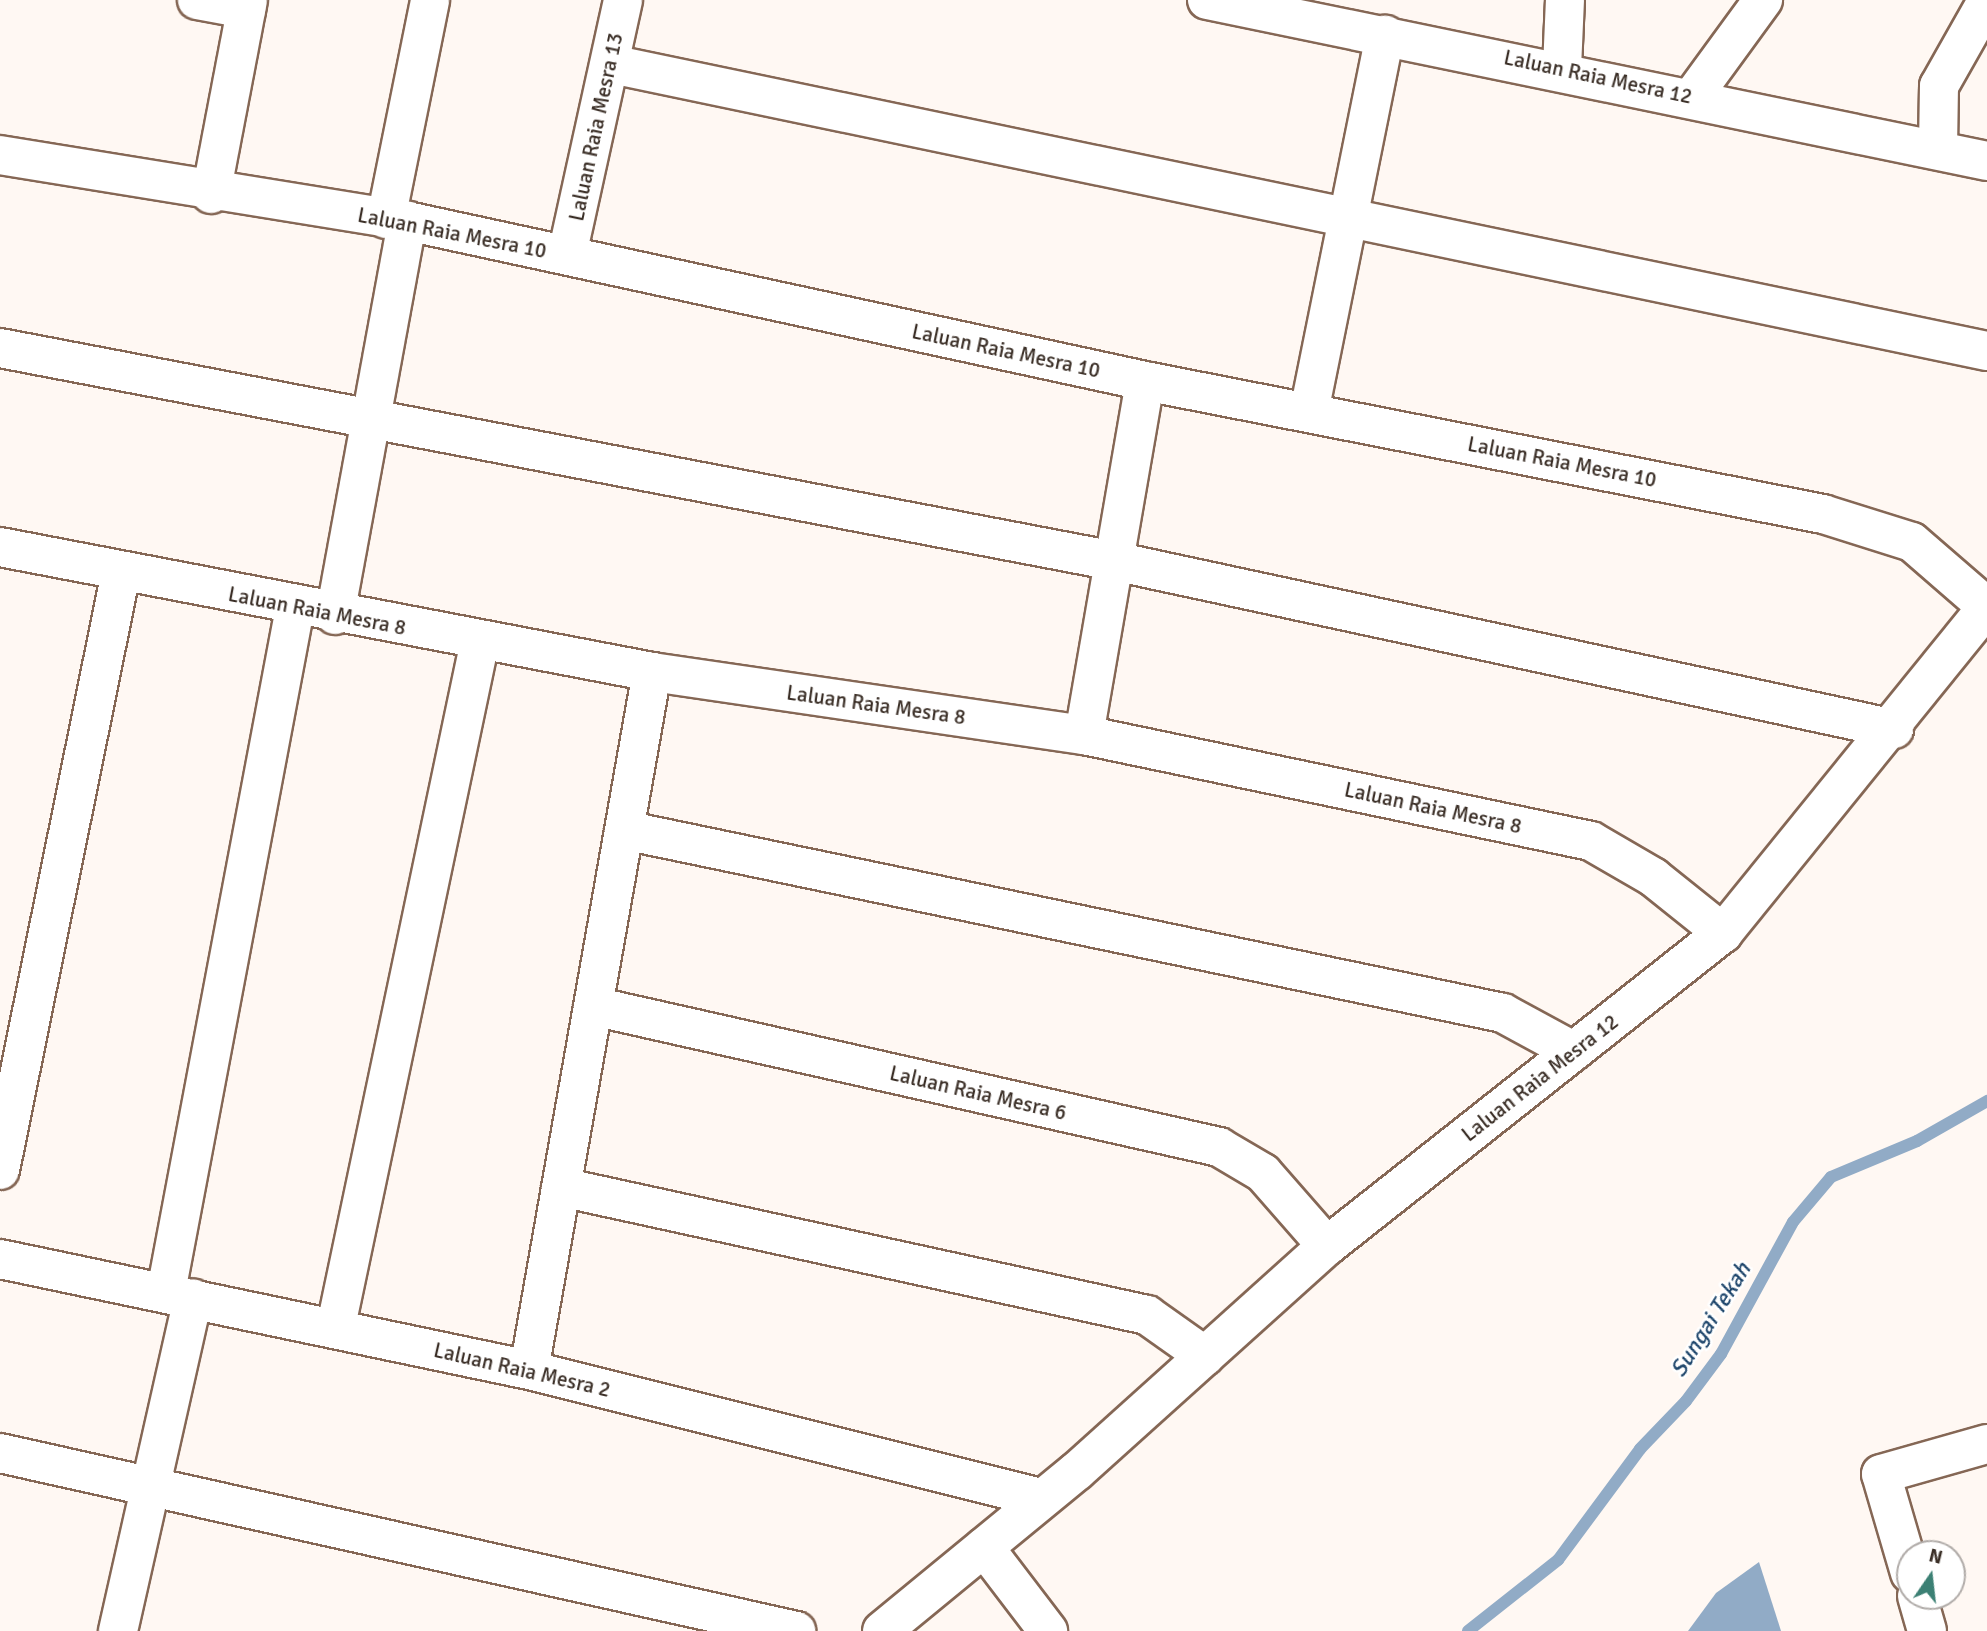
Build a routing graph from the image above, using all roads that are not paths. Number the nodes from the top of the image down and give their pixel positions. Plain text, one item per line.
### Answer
1 (197, 0) edge
2 (430, 0) edge
3 (623, 0) edge
4 (1207, 0) edge
5 (1565, 0) edge
6 (1763, 0) edge
7 (1987, 1) edge
8 (247, 5) edge
9 (1385, 35) junction
10 (611, 64) junction
11 (1562, 68) junction
12 (1693, 96) junction
13 (1938, 149) junction
14 (0, 155) edge
15 (1987, 161) edge
16 (211, 194) junction
17 (1346, 218) junction
18 (396, 220) junction
19 (567, 255) junction
20 (0, 348) edge
21 (1987, 351) edge
22 (1145, 382) junction
23 (1309, 412) junction
24 (374, 418) junction
25 (0, 547) edge
26 (1114, 561) junction
27 (121, 572) junction
28 (1987, 607) edge
29 (296, 608) junction
30 (335, 615) junction
31 (480, 642) junction
32 (652, 672) junction
33 (1894, 729) junction
34 (1084, 736) junction
35 (624, 830) junction
36 (1723, 933) junction
37 (593, 1006) junction
38 (1573, 1051) junction
39 (0, 1170) edge
40 (561, 1187) junction
41 (1326, 1246) junction
42 (0, 1259) edge
43 (180, 1295) junction
44 (337, 1326) junction
45 (1205, 1356) junction
46 (529, 1370) junction
47 (1987, 1444) edge
48 (0, 1453) edge
49 (150, 1485) junction
50 (1041, 1499) junction
51 (1900, 1540) edge
52 (984, 1547) junction
53 (1921, 1610) edge
54 (118, 1631) edge
55 (796, 1631) edge
56 (882, 1631) edge
57 (1048, 1631) edge
58 (1927, 1631) edge

1 - 8 street
2 - 18 street
3 - 10 street, Laluan Raia Mesra 13
4 - 9 street, Laluan Raia Mesra 12
5 - 11 street
6 - 12 street
7 - 13 street
8 - 16 street
9 - 11 street, Laluan Raia Mesra 12
9 - 17 street
10 - 17 street
10 - 19 street, Laluan Raia Mesra 13
11 - 12 street, Laluan Raia Mesra 12
12 - 13 street, Laluan Raia Mesra 12
13 - 15 street, Laluan Raia Mesra 12
14 - 16 street, Laluan Raia Mesra 10
16 - 18 street, Laluan Raia Mesra 10
17 - 21 street
17 - 23 street
18 - 19 street, Laluan Raia Mesra 10
18 - 24 street
19 - 22 street, Laluan Raia Mesra 10
20 - 24 street
22 - 23 street, Laluan Raia Mesra 10
22 - 26 street
23 - 28 street, Laluan Raia Mesra 10
24 - 26 street
24 - 30 street
25 - 27 street, Laluan Raia Mesra 8
26 - 33 street
26 - 34 street
27 - 29 street, Laluan Raia Mesra 8
27 - 39 street
28 - 33 street, Laluan Raia Mesra 12
29 - 30 street, Laluan Raia Mesra 8
29 - 43 street
30 - 31 street, Laluan Raia Mesra 8
31 - 32 street, Laluan Raia Mesra 8
31 - 44 street
32 - 34 street, Laluan Raia Mesra 8
32 - 35 street
33 - 36 street, Laluan Raia Mesra 12
34 - 36 street, Laluan Raia Mesra 8
35 - 37 street
35 - 38 street
36 - 38 street, Laluan Raia Mesra 12
37 - 40 street
37 - 41 street, Laluan Raia Mesra 6
38 - 41 street, Laluan Raia Mesra 12
40 - 45 street
40 - 46 street
41 - 45 street, Laluan Raia Mesra 12
42 - 43 street, Laluan Raia Mesra 2
43 - 44 street, Laluan Raia Mesra 2
43 - 49 street
44 - 46 street, Laluan Raia Mesra 2
45 - 50 street, Laluan Raia Mesra 12
46 - 50 street, Laluan Raia Mesra 2
47 - 51 street
48 - 49 street
49 - 54 street
49 - 55 street
50 - 52 street, Laluan Raia Mesra 12
52 - 56 street, Laluan Raia Mesra 12
52 - 57 street
53 - 58 street

